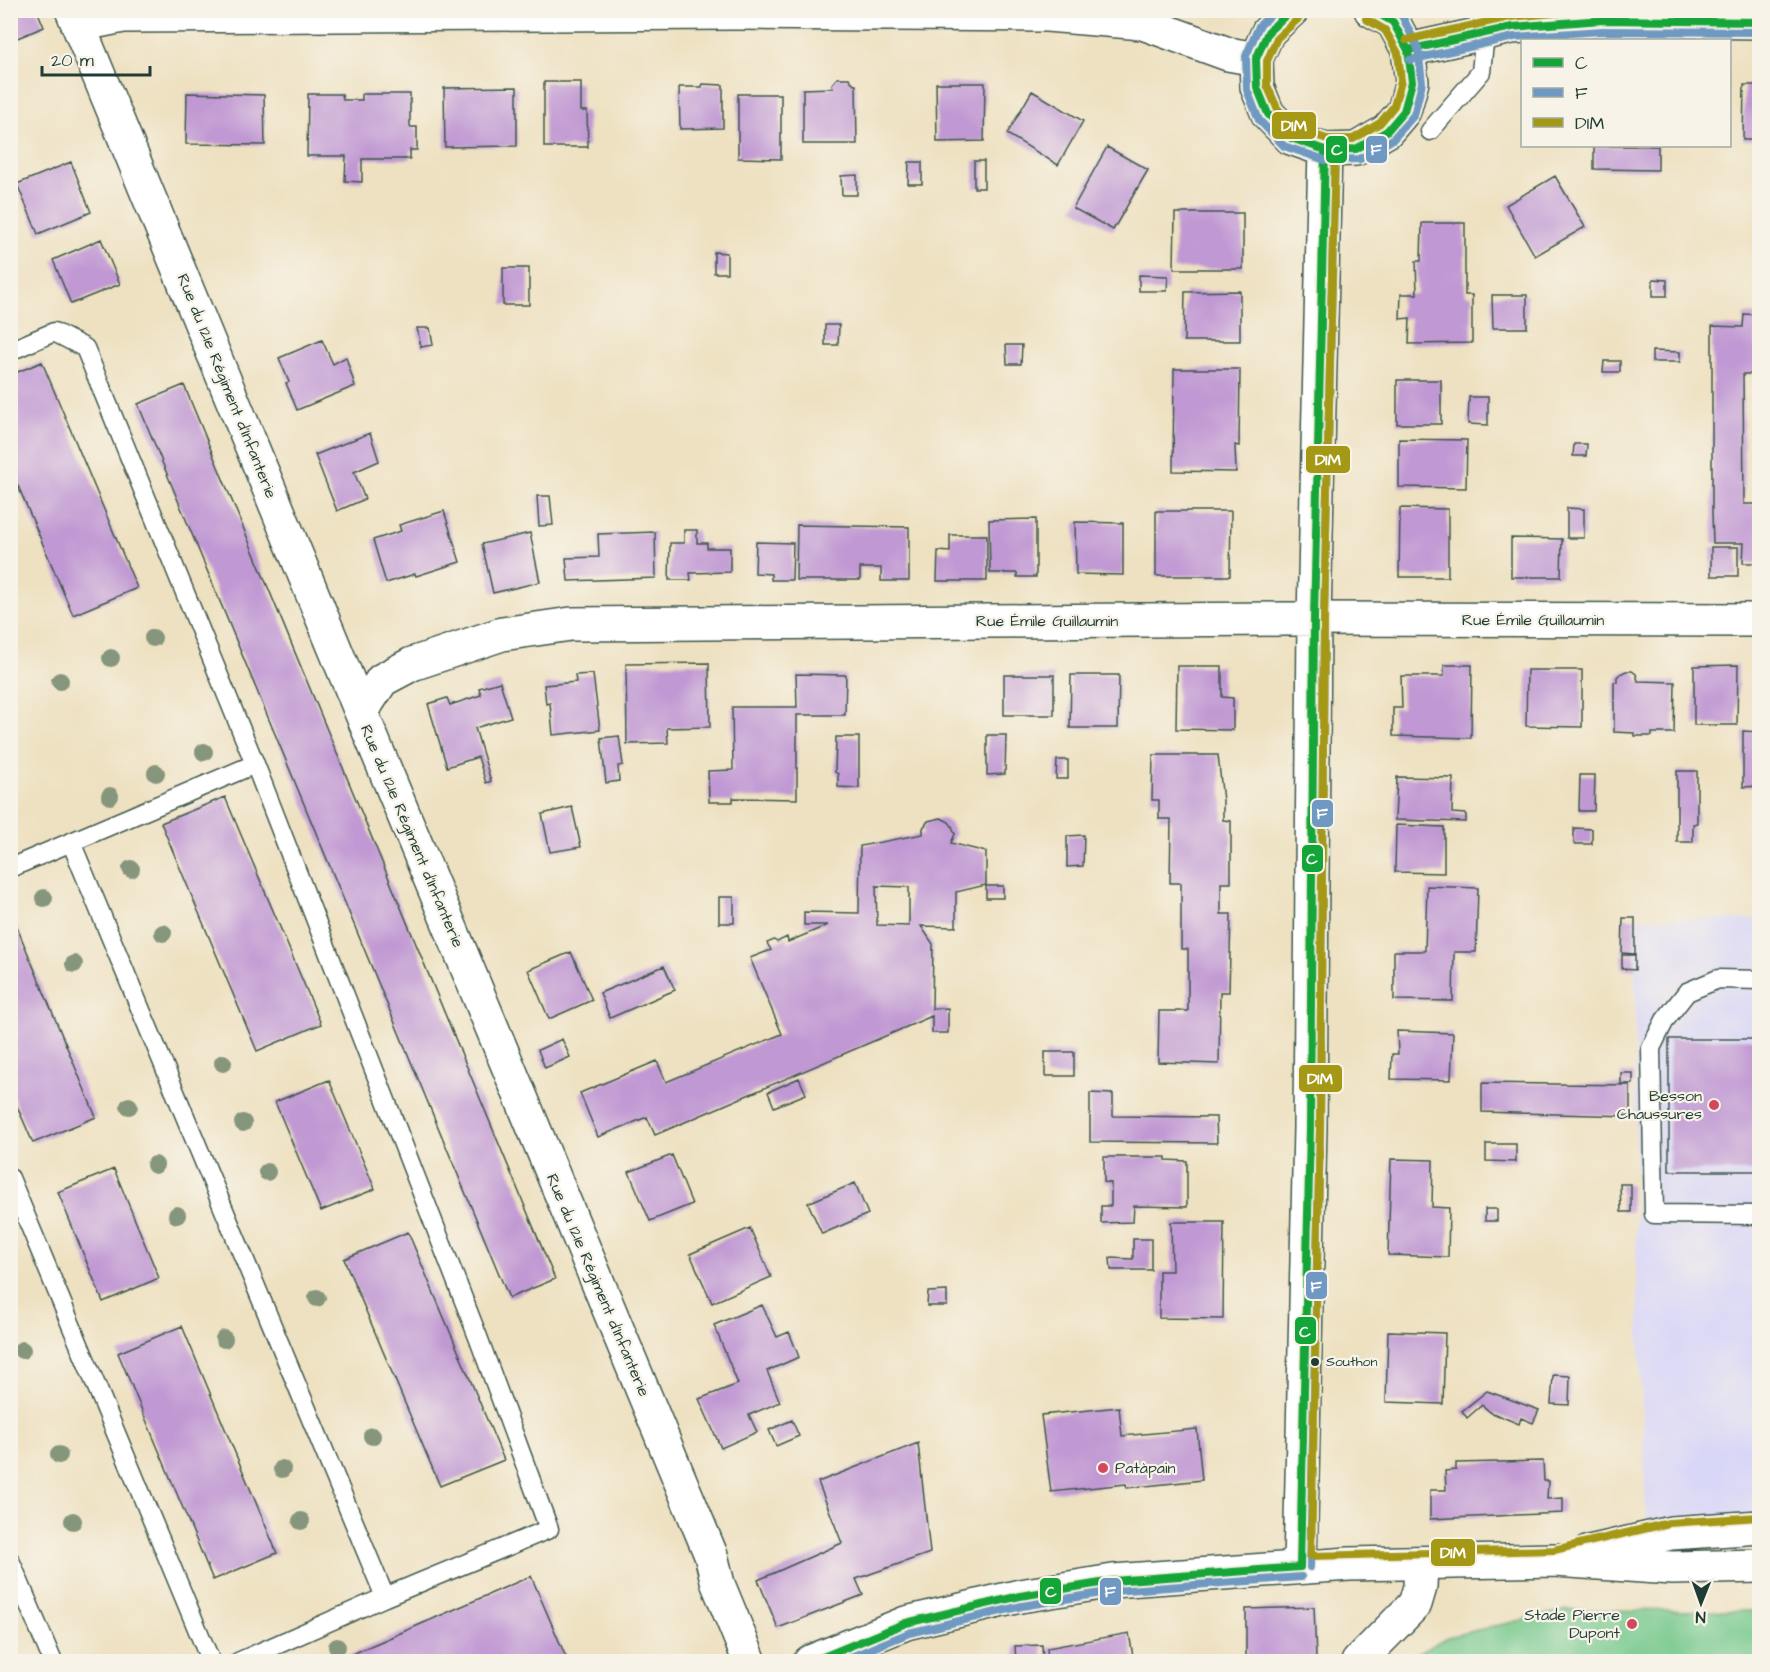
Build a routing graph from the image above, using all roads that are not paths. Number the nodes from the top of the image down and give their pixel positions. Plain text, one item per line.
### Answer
1 (1292, 10) edge
2 (1371, 10) edge
3 (682, 12) edge
4 (75, 18) edge
5 (1760, 22) edge
6 (1495, 24) edge
7 (1408, 50) junction
8 (1256, 59) junction
9 (1430, 131) dead end
10 (1325, 150) junction
11 (10, 351) edge
12 (1314, 619) junction
13 (1760, 620) edge
14 (361, 712) junction
15 (255, 764) junction
16 (71, 842) junction
17 (10, 868) edge
18 (1760, 980) edge
19 (10, 1178) edge
20 (1760, 1215) edge
21 (1760, 1527) edge
22 (10, 1560) edge
23 (1555, 1560) junction
24 (1420, 1563) junction
25 (1760, 1566) edge
26 (1300, 1567) junction
27 (385, 1597) junction
28 (52, 1662) edge
29 (211, 1662) edge
30 (238, 1662) edge
31 (750, 1662) edge
32 (810, 1662) edge
33 (1358, 1662) edge

1 - 8 street
2 - 7 street
3 - 4 street
3 - 8 street
4 - 14 street, Rue du 121e Régiment d'Infanterie
5 - 6 street
6 - 7 street
6 - 9 lane
7 - 10 street
8 - 10 street
10 - 12 street
11 - 15 lane
12 - 13 street, Rue Émile Guillaumin
12 - 14 street, Rue Émile Guillaumin
12 - 26 street
14 - 31 street, Rue du 121e Régiment d'Infanterie
15 - 16 lane
15 - 27 lane
16 - 17 lane
16 - 27 lane
18 - 20 lane
19 - 29 lane
21 - 23 street
22 - 28 lane
23 - 24 street
23 - 25 street
24 - 26 street
24 - 33 street
26 - 32 street
27 - 30 lane

